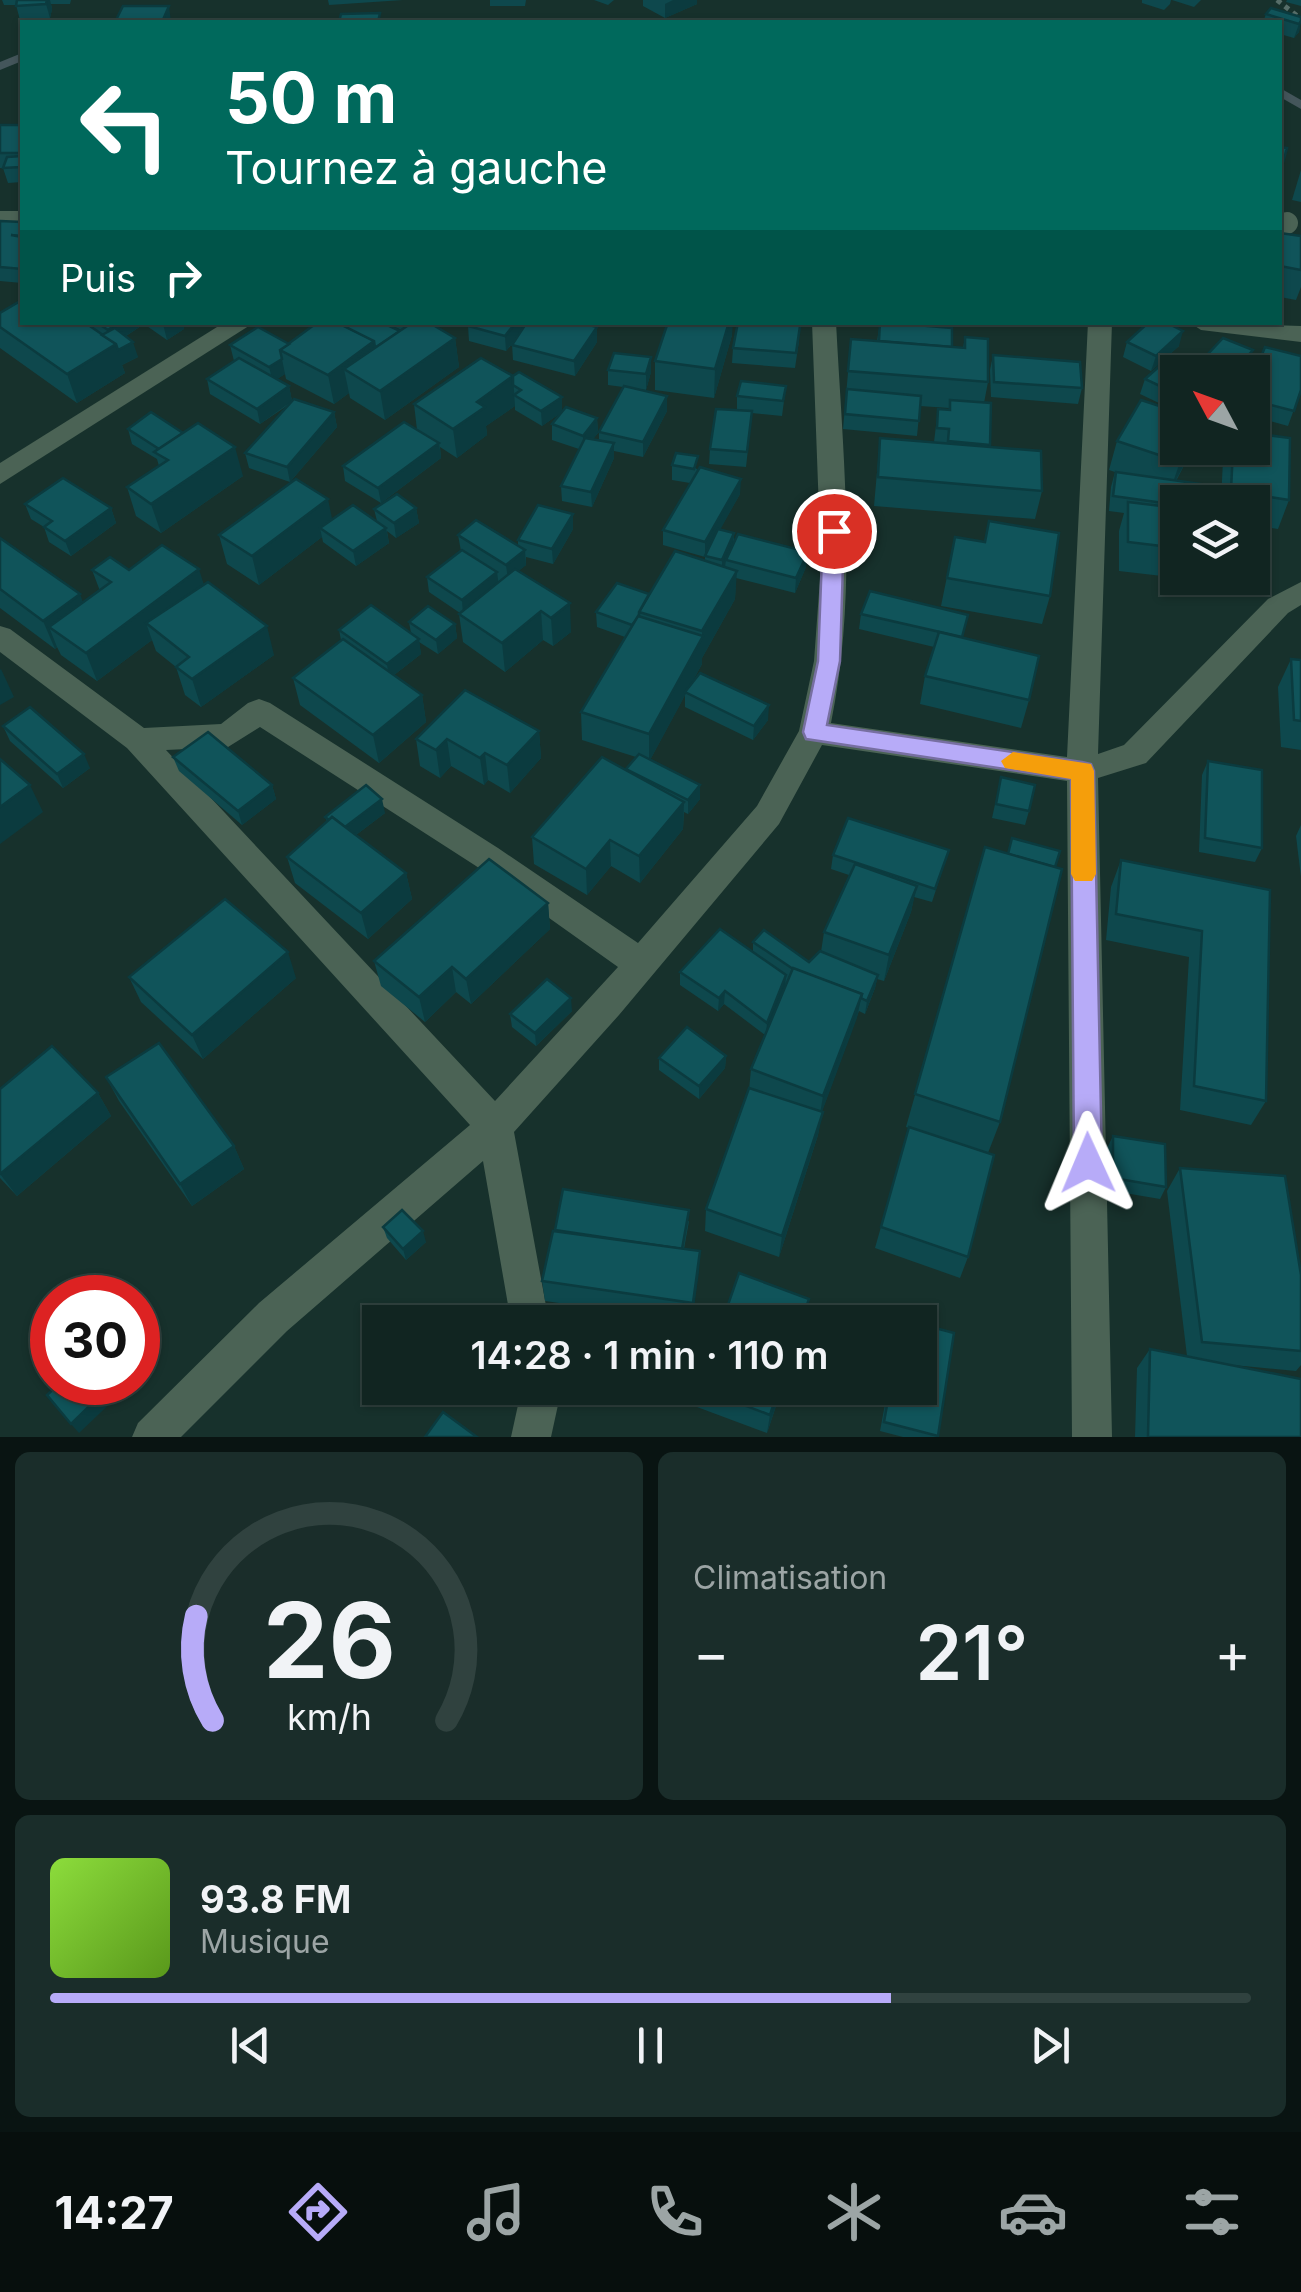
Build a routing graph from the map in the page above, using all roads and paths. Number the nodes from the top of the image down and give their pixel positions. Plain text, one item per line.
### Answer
1 (1277, 0) edge
2 (1301, 19) edge
3 (238, 325) edge
4 (824, 325) edge
5 (1100, 325) edge
6 (1226, 325) edge
7 (1301, 334) edge
8 (0, 476) edge
9 (1301, 592) edge
10 (0, 637) edge
11 (814, 732) junction
12 (138, 740) junction
13 (1082, 771) junction
14 (641, 964) junction
15 (494, 1127) junction
16 (527, 1305) edge
17 (538, 1405) edge
18 (152, 1437) edge
19 (531, 1437) edge
20 (1092, 1437) edge

1 - 2 path
3 - 8 street
4 - 11 street
5 - 13 street
6 - 7 street
9 - 13 street
10 - 12 street
11 - 13 street
11 - 14 street
12 - 14 street
12 - 15 street
13 - 20 street
14 - 15 street
15 - 16 street
15 - 18 street
17 - 19 street

